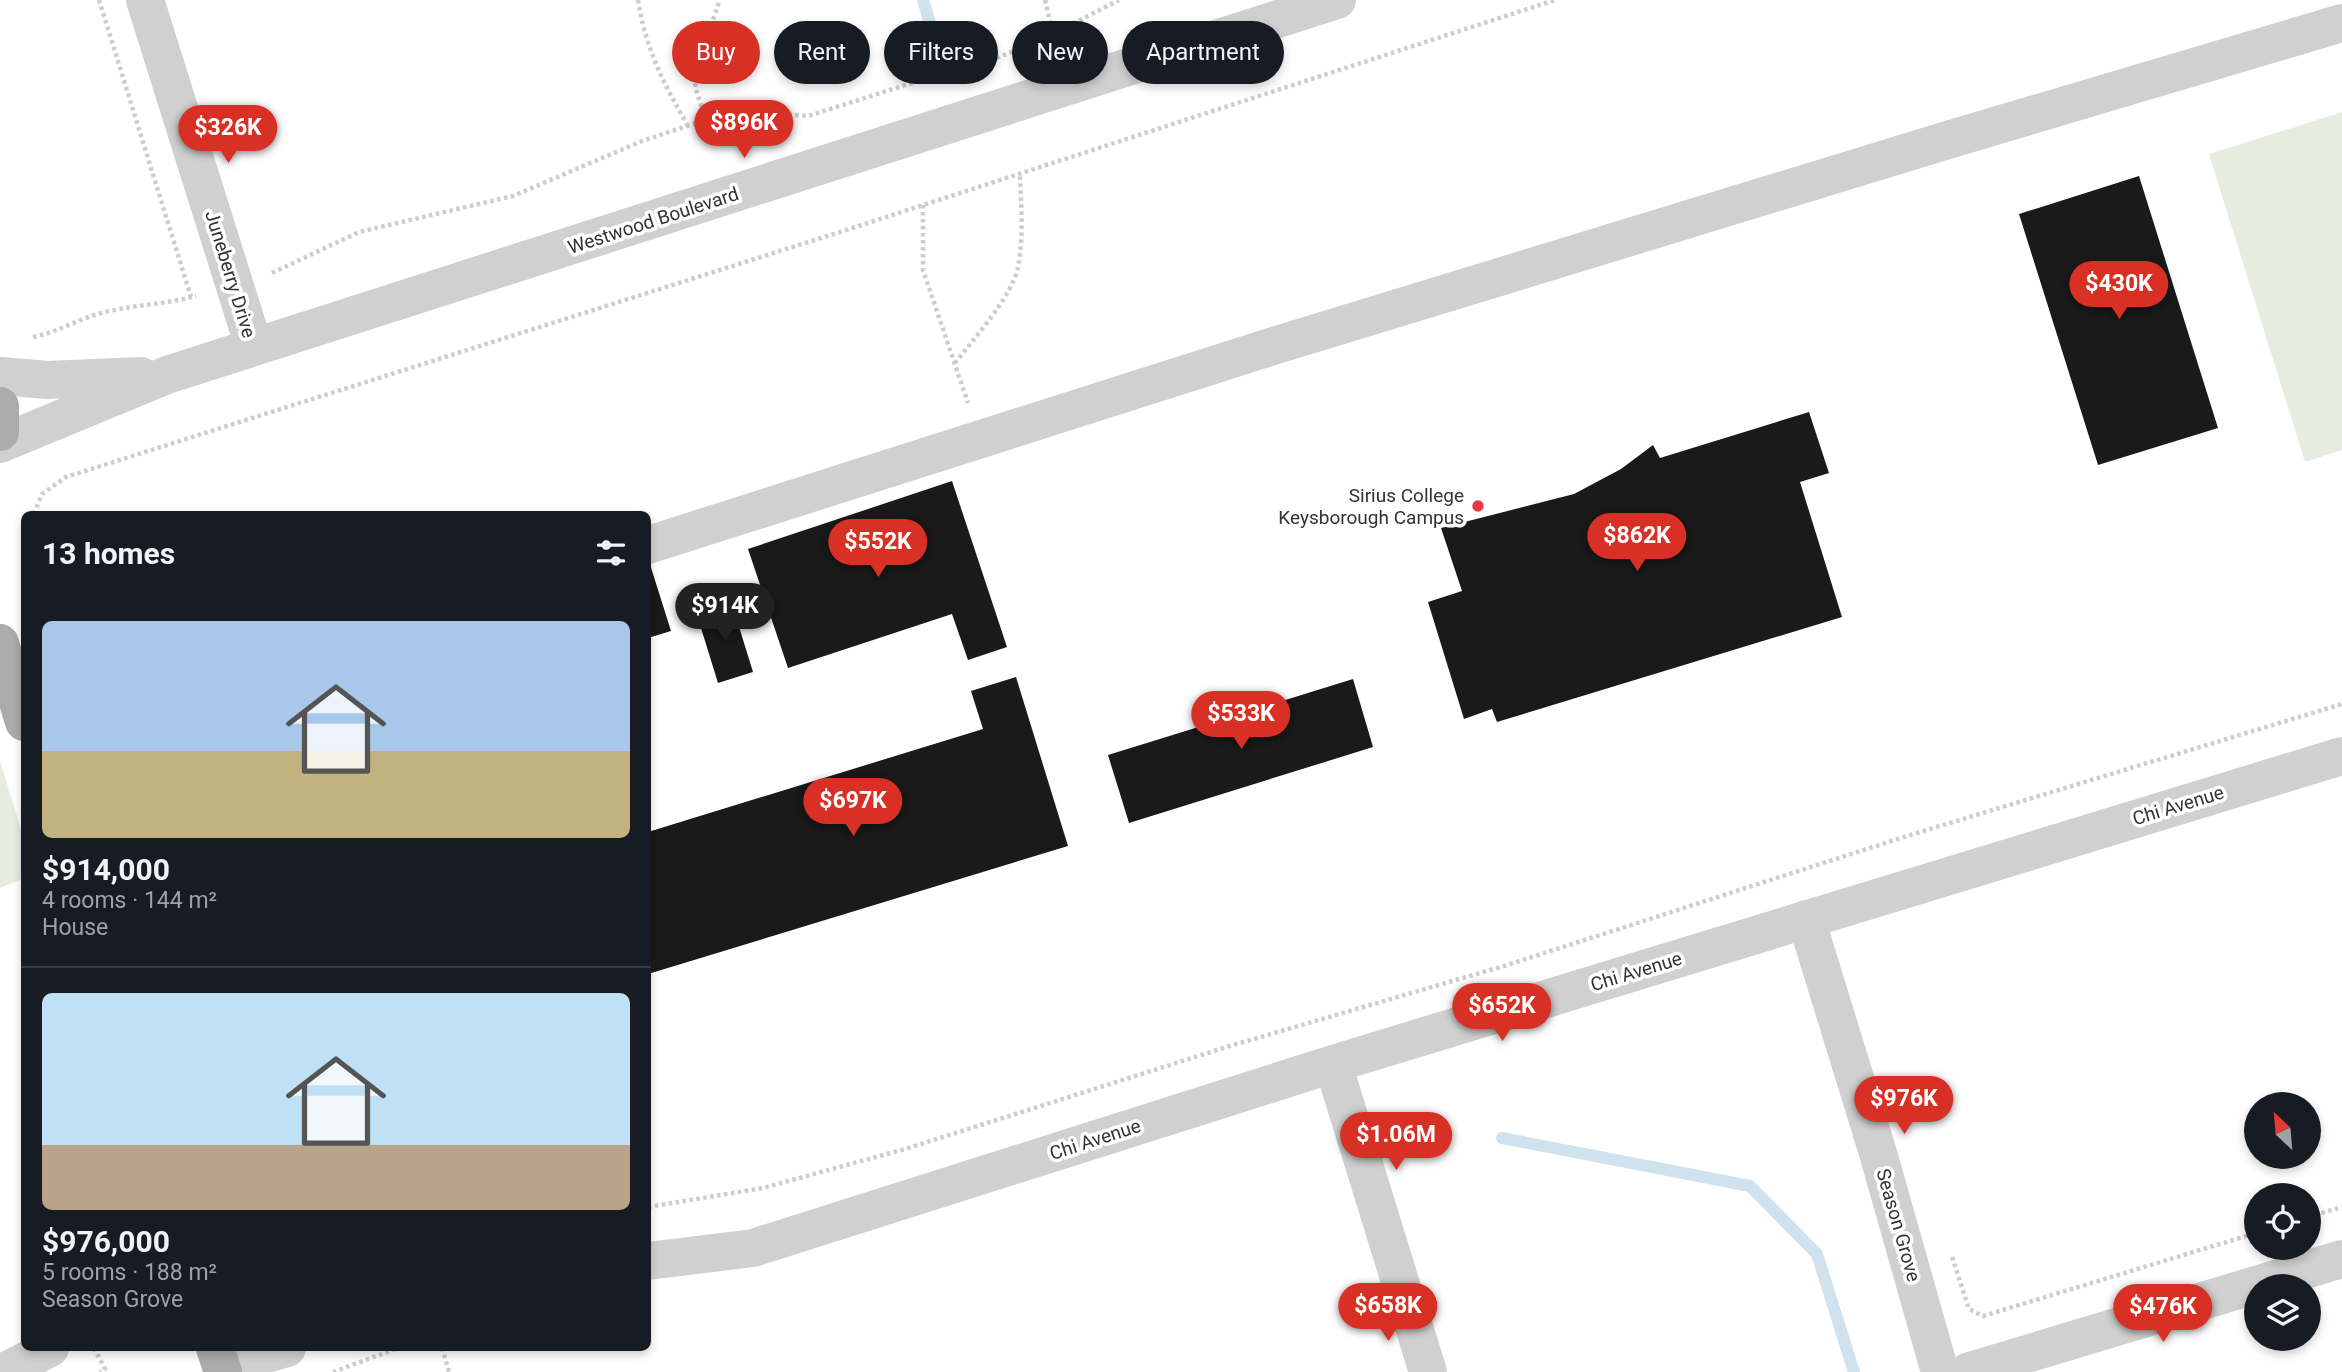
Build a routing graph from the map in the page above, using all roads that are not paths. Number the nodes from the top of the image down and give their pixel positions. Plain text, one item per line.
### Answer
1 (145, 0) edge
2 (1337, 0) edge
3 (2342, 23) edge
4 (254, 347) junction
5 (167, 375) junction
6 (0, 376) edge
7 (0, 406) edge
8 (0, 432) edge
9 (0, 444) edge
10 (651, 544) edge
11 (0, 643) edge
12 (21, 712) edge
13 (2342, 756) edge
14 (1806, 919) junction
15 (1333, 1064) junction
16 (2342, 1259) edge
17 (651, 1261) edge
18 (44, 1351) edge
19 (273, 1351) edge
20 (220, 1362) edge
21 (4, 1372) edge
22 (1428, 1372) edge
23 (1940, 1372) edge
24 (1967, 1372) edge

1 - 4 street, Juneberry Drive
2 - 4 street, Westwood Boulevard
3 - 10 street
4 - 5 street, Westwood Boulevard
5 - 6 street, Westwood Boulevard
5 - 9 street, Westwood Boulevard
7 - 8 main road
11 - 12 main road
13 - 14 street, Chi Avenue
14 - 15 street, Chi Avenue
14 - 23 street, Season Grove
15 - 17 street, Chi Avenue
15 - 22 street
16 - 24 street
18 - 21 street
19 - 20 street

